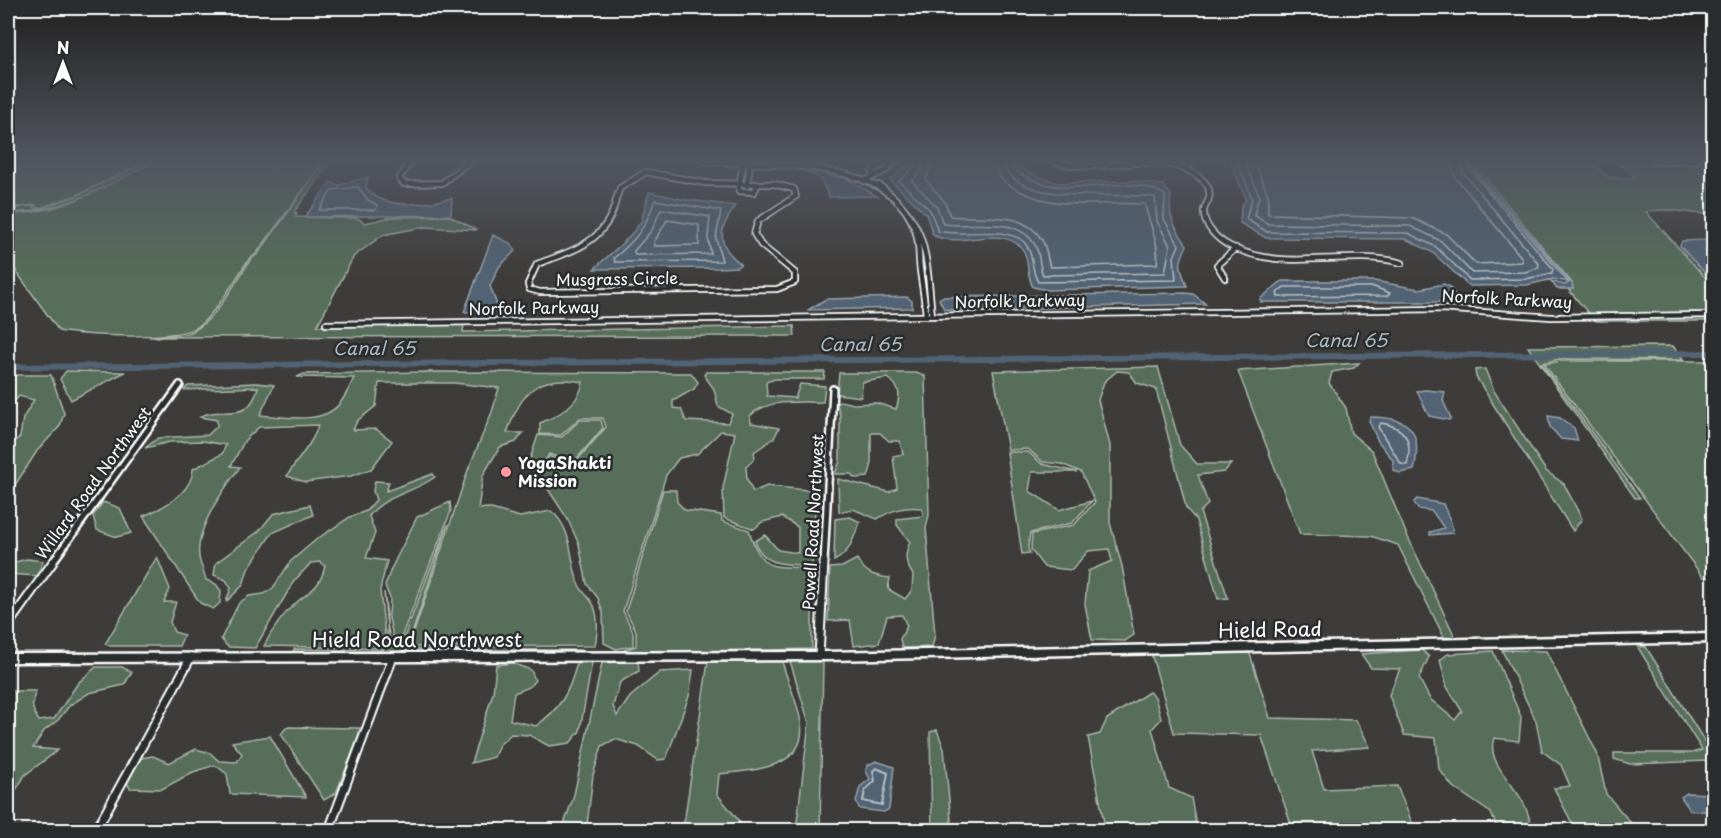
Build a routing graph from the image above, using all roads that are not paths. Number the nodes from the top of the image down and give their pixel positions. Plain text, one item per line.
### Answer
1 (616, 200) edge
2 (792, 200) edge
3 (894, 200) edge
4 (900, 200) edge
5 (1207, 200) edge
6 (1236, 248) junction
7 (1402, 263) dead end
8 (1225, 278) dead end
9 (1713, 315) edge
10 (929, 316) junction
11 (326, 324) dead end
12 (180, 385) dead end
13 (833, 389) dead end
14 (8, 625) edge
15 (1713, 638) edge
16 (823, 656) junction
17 (190, 657) junction
18 (393, 657) junction
19 (8, 658) edge
20 (96, 831) edge
21 (328, 831) edge

1 - 2 street, Musgrass Circle
3 - 10 street
4 - 10 street
5 - 6 street
6 - 7 street
6 - 8 street
9 - 10 street, Norfolk Parkway
10 - 11 street, Norfolk Parkway
12 - 14 street, Willard Road Northwest
13 - 16 street, Powell Road Northwest
15 - 16 street, Hield Road
16 - 18 street, Hield Road Northwest
17 - 18 street, Hield Road Northwest
17 - 19 street, Hield Road Northwest
17 - 20 street
18 - 21 street

